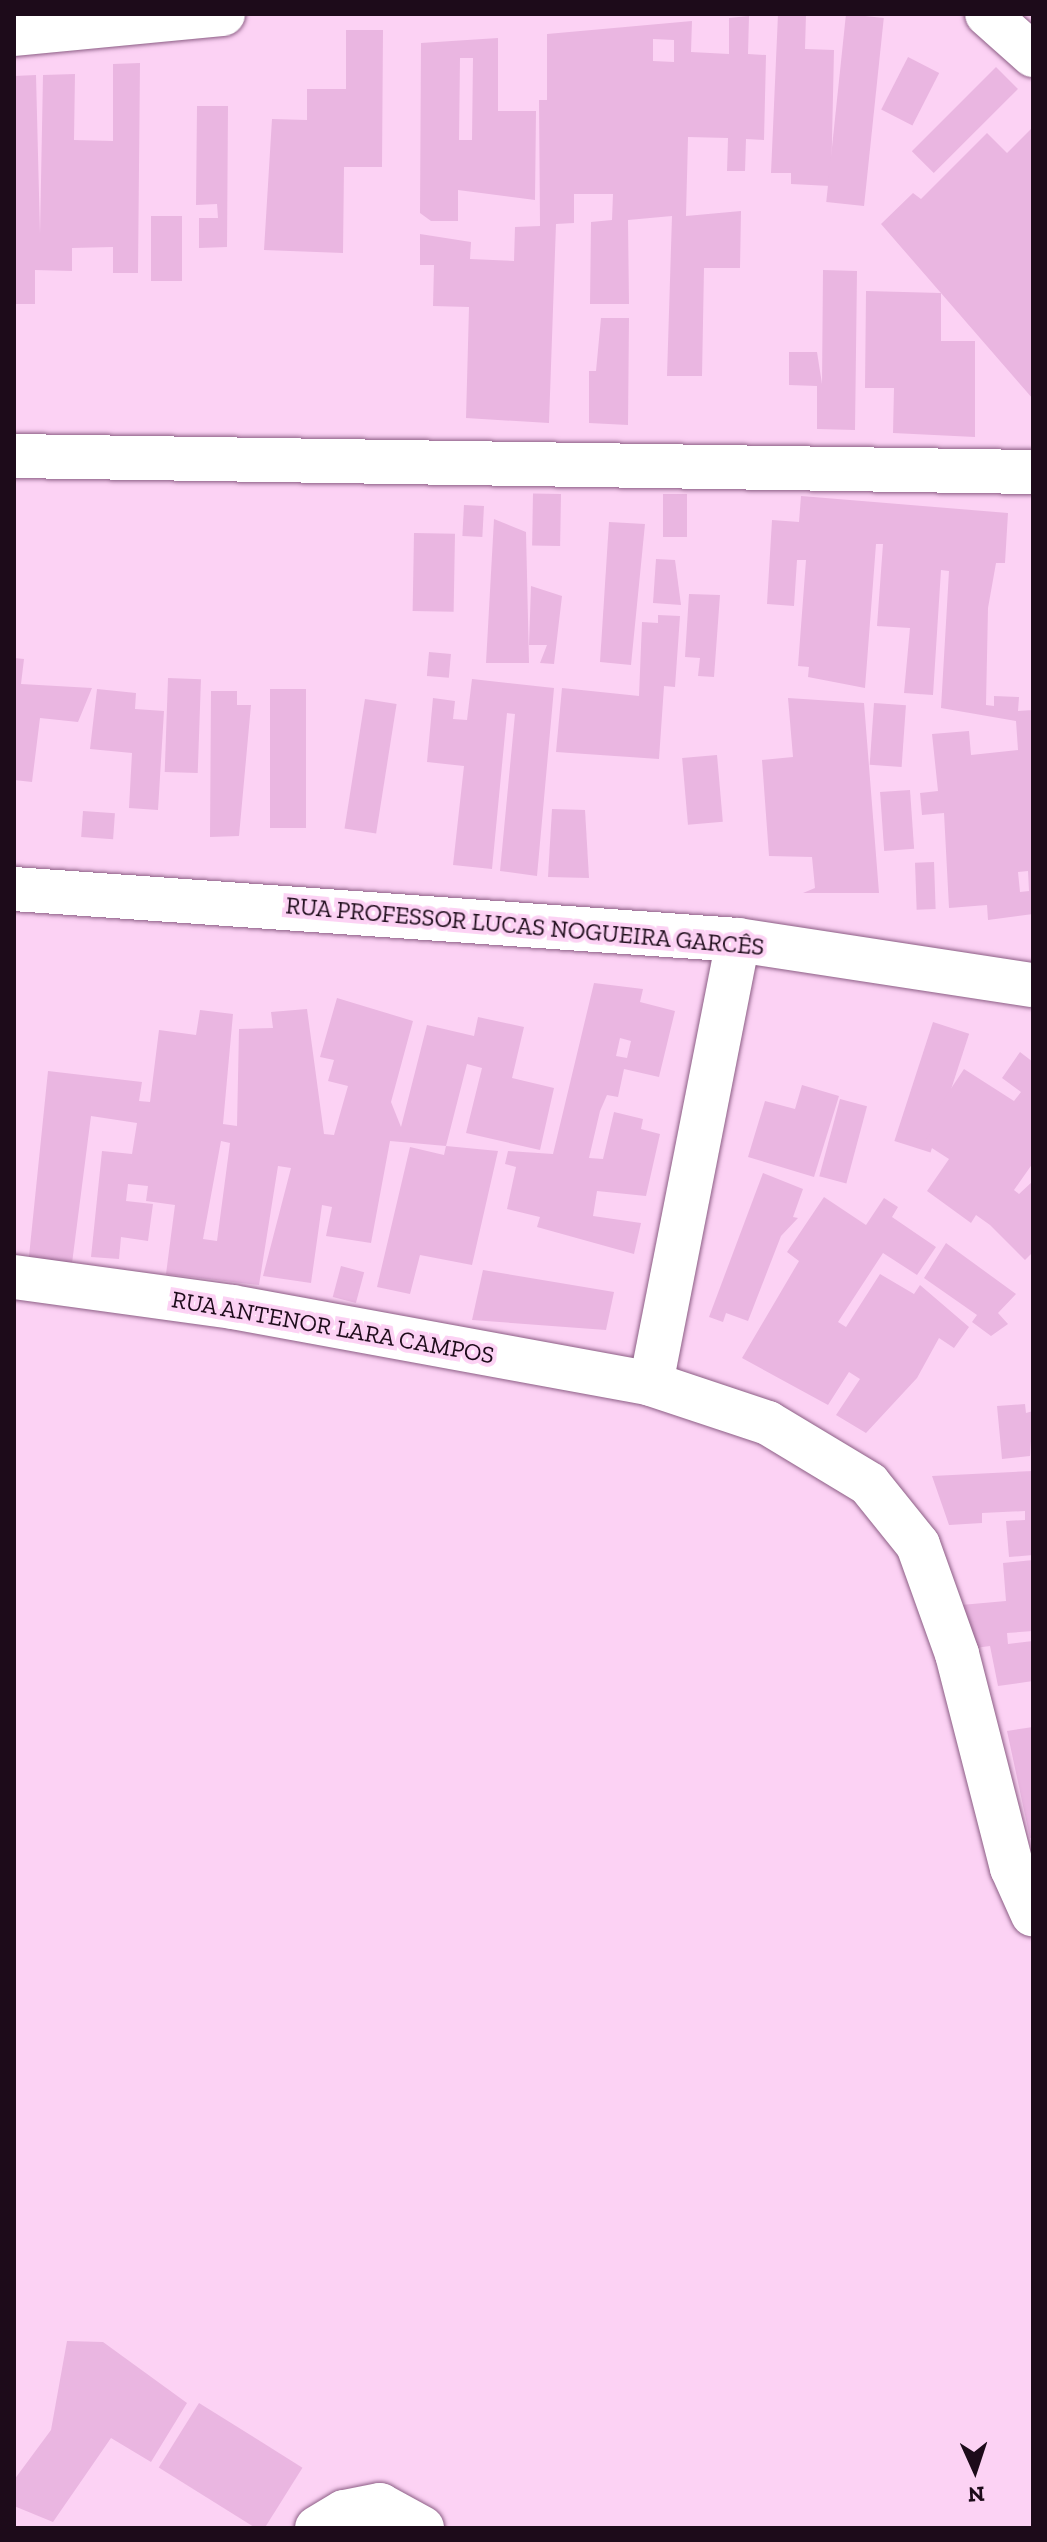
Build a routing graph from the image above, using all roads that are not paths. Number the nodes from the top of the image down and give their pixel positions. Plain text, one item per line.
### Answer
1 (223, 14) edge
2 (987, 14) edge
3 (14, 34) edge
4 (1033, 55) edge
5 (14, 456) edge
6 (1033, 472) edge
7 (14, 889) edge
8 (738, 940) junction
9 (1033, 985) edge
10 (14, 1277) edge
11 (651, 1384) junction
12 (1033, 1915) edge
13 (418, 2524) edge
14 (317, 2528) edge

1 - 3 street
2 - 4 street
5 - 6 street
7 - 8 street, RUA PROFESSOR LUCAS NOGUEIRA GARCÊS
8 - 9 street, RUA PROFESSOR LUCAS NOGUEIRA GARCÊS
8 - 11 street
10 - 11 street, RUA ANTENOR LARA CAMPOS
11 - 12 street, RUA ANTENOR LARA CAMPOS
13 - 14 street

